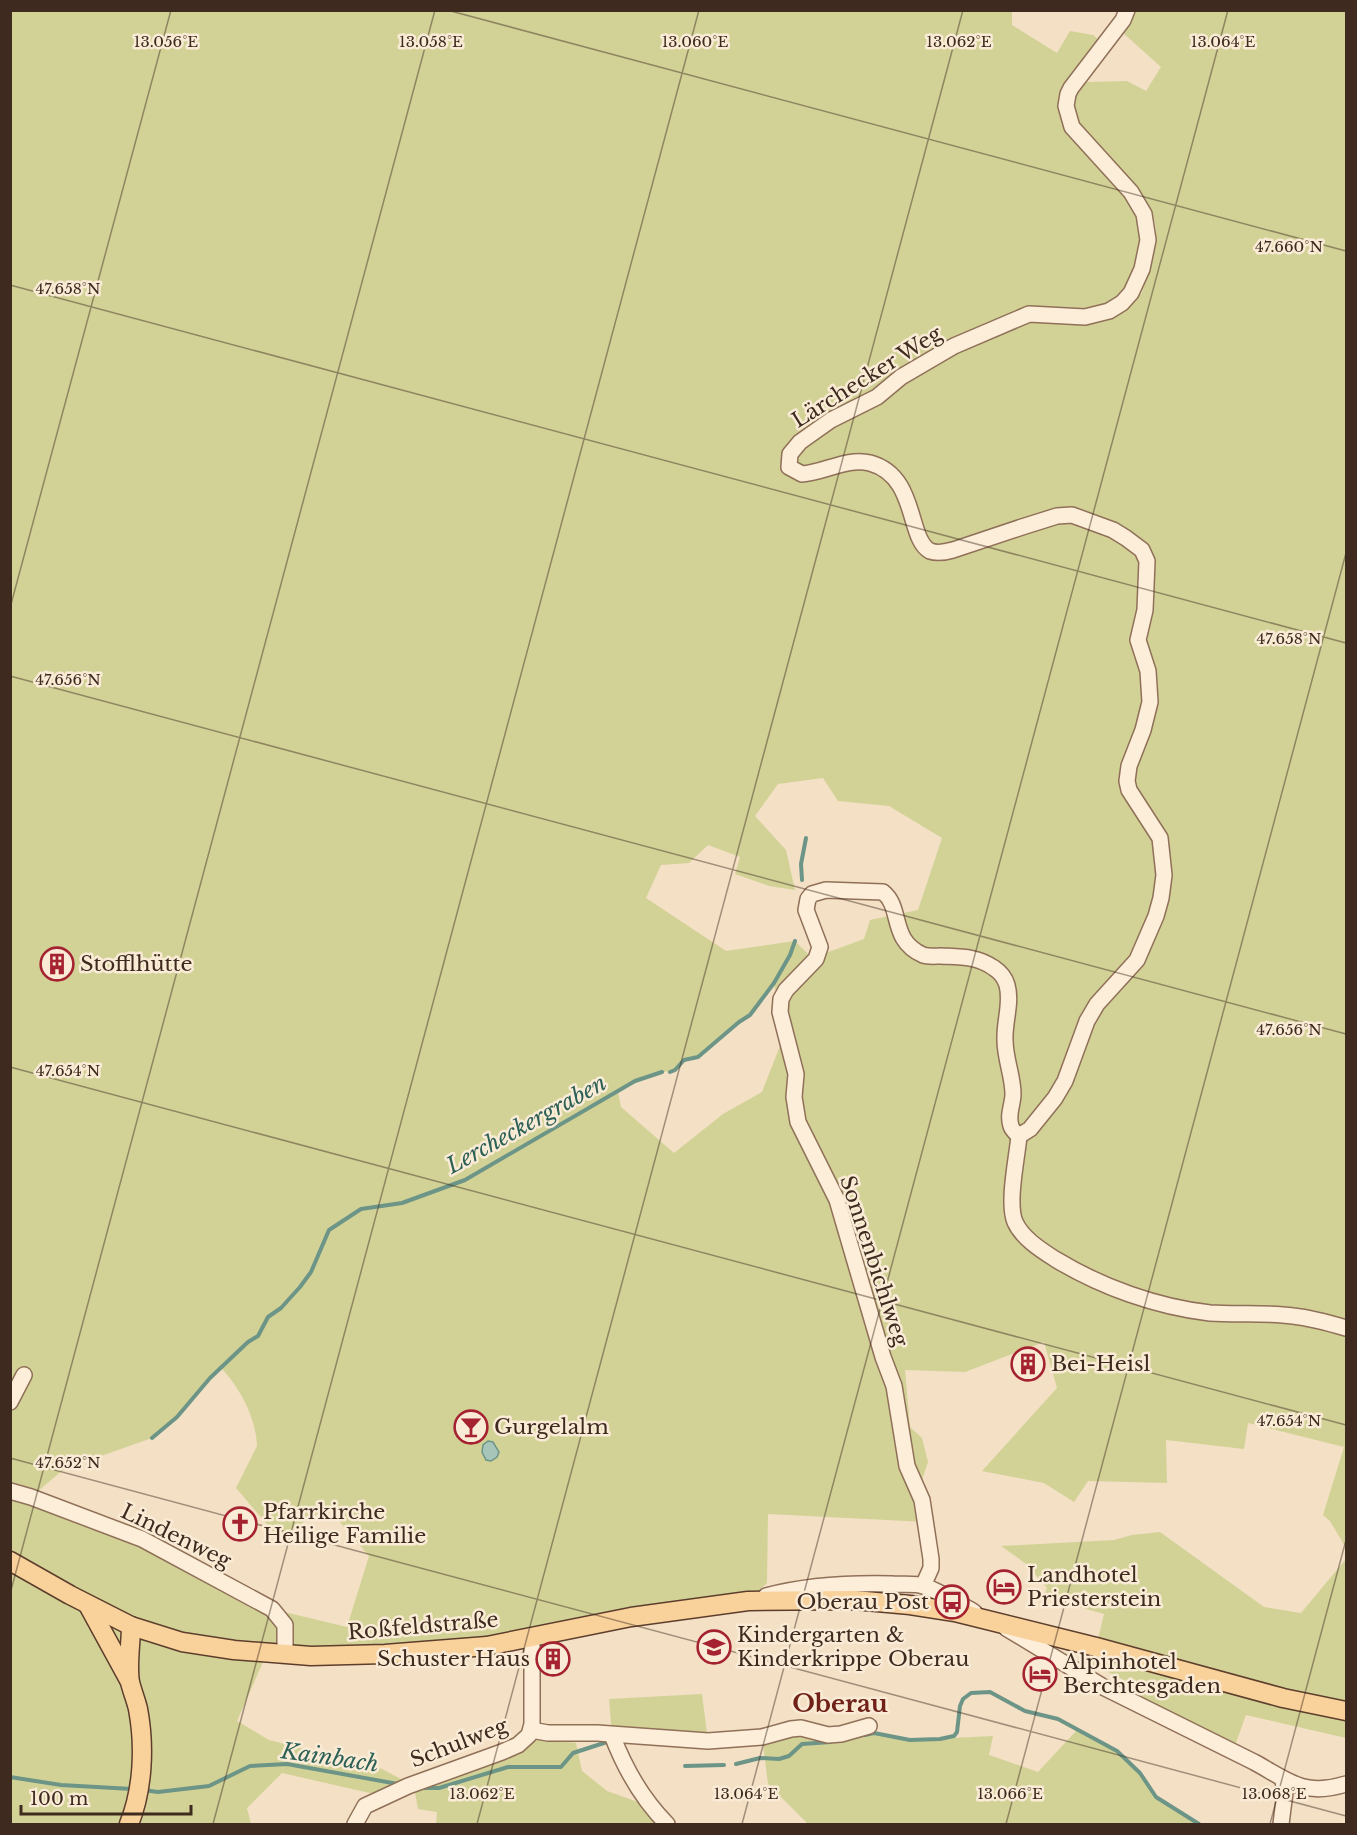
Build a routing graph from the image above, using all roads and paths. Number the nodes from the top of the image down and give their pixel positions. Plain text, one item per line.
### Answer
1 (1127, 10) edge
2 (1019, 1136) junction
3 (1347, 1329) edge
4 (24, 1375) dead end
5 (10, 1402) edge
6 (10, 1491) edge
7 (10, 1561) edge
8 (923, 1586) junction
9 (748, 1601) junction
10 (88, 1605) junction
11 (997, 1623) junction
12 (131, 1626) junction
13 (161, 1636) junction
14 (532, 1637) junction
15 (112, 1649) junction
16 (285, 1654) junction
17 (130, 1660) junction
18 (130, 1681) junction
19 (1347, 1711) edge
20 (870, 1726) dead end
21 (531, 1730) junction
22 (612, 1735) junction
23 (1283, 1781) junction
24 (1347, 1784) edge
25 (131, 1818) edge
26 (355, 1824) edge
27 (667, 1824) edge
28 (1281, 1824) edge

1 - 2 street, Lärchecker Weg
2 - 3 street, Sonnenbichlweg
2 - 8 street, Sonnenbichlweg
4 - 5 street
6 - 16 street, Lindenweg
7 - 10 main road, Roßfeldstraße
8 - 9 street, Roßfeldstraße
8 - 11 street, Roßfeldstraße
9 - 11 main road, Roßfeldstraße
9 - 14 main road, Roßfeldstraße
10 - 12 main road, Roßfeldstraße
10 - 15 main road
11 - 19 main road, Roßfeldstraße
11 - 23 street
12 - 13 main road, Roßfeldstraße
12 - 15 main road
12 - 17 main road
13 - 16 main road, Roßfeldstraße
13 - 17 main road
14 - 16 main road, Roßfeldstraße
14 - 21 street, Schulweg
15 - 18 main road
17 - 18 main road
18 - 25 main road
20 - 22 street
21 - 22 street
21 - 26 street, Schulweg
22 - 27 street
23 - 24 street
23 - 28 street

